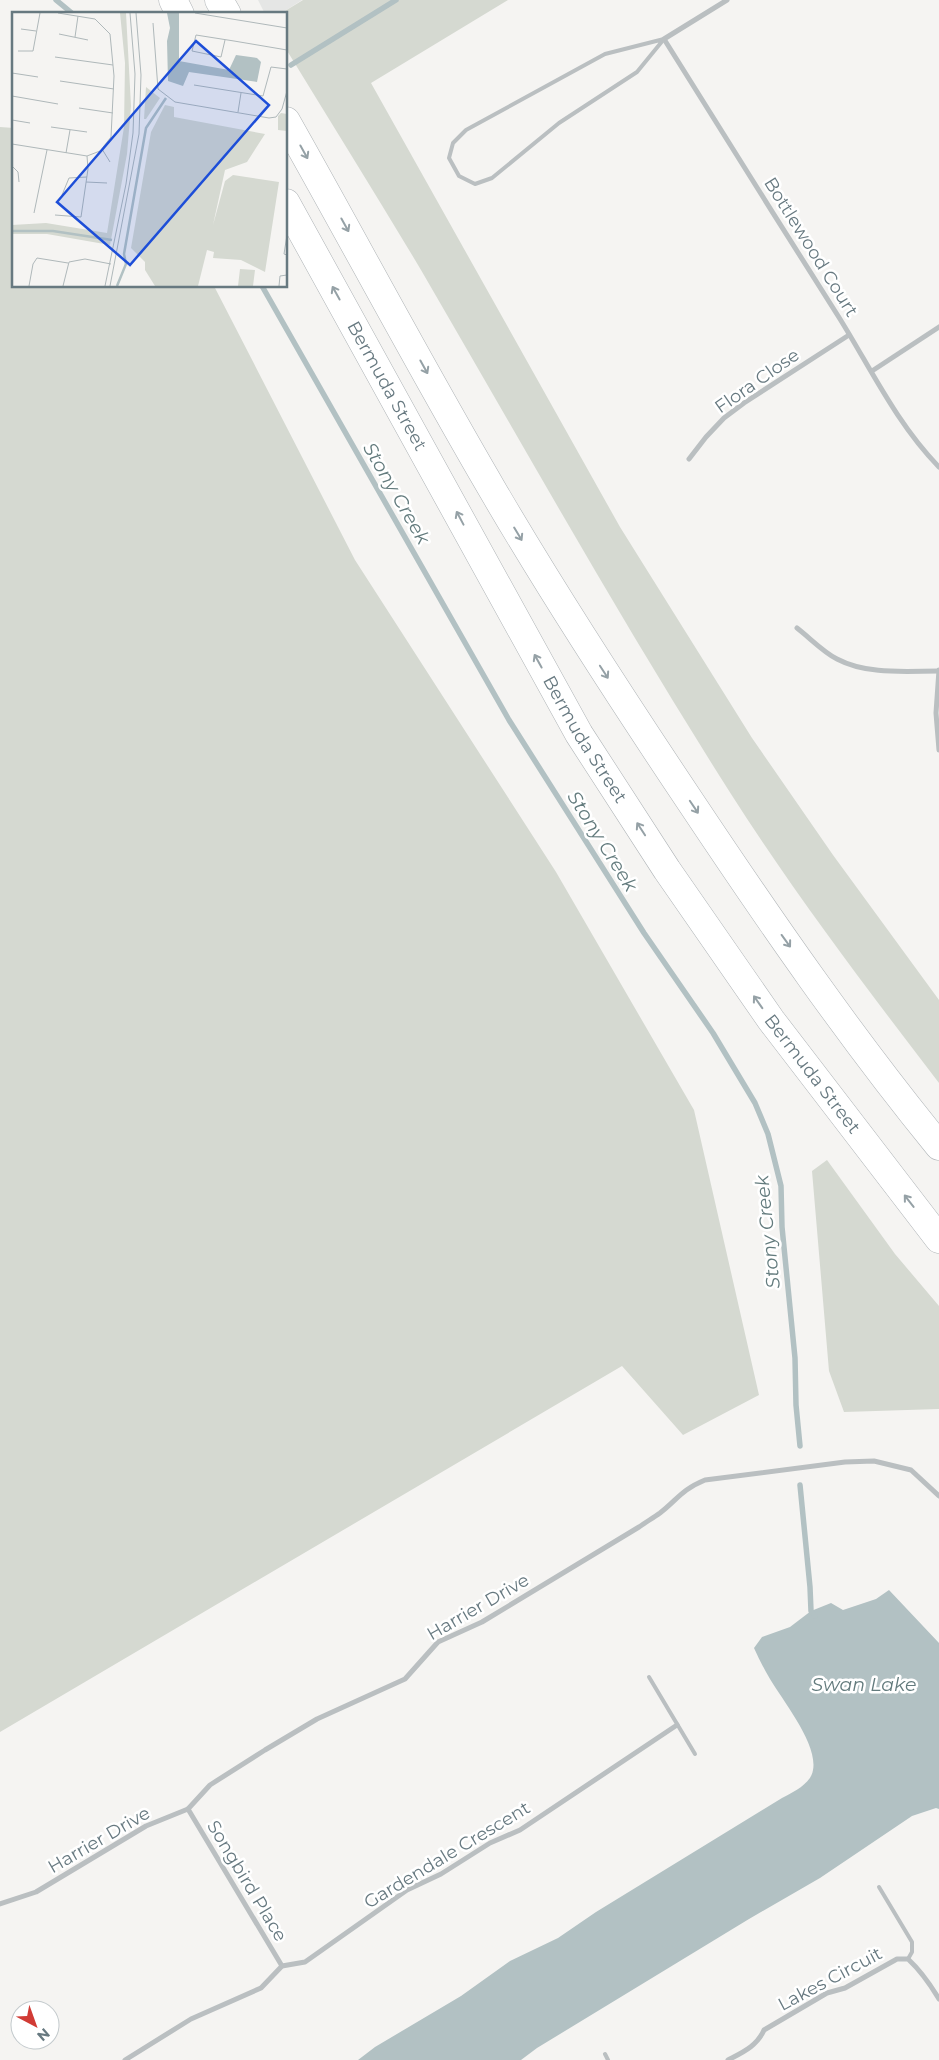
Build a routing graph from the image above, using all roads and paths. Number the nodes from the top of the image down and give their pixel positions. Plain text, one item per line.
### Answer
1 (173, 0) edge
2 (219, 0) edge
3 (727, 0) edge
4 (179, 12) edge
5 (226, 12) edge
6 (664, 39) junction
7 (288, 125) edge
8 (288, 207) edge
9 (939, 327) edge
10 (849, 335) junction
11 (872, 371) junction
12 (689, 459) dead end
13 (939, 467) edge
14 (798, 628) dead end
15 (939, 670) edge
16 (939, 750) edge
17 (939, 1146) edge
18 (939, 1239) edge
19 (939, 1496) edge
20 (649, 1677) dead end
21 (677, 1725) junction
22 (695, 1754) dead end
23 (188, 1809) junction
24 (879, 1887) dead end
25 (0, 1904) edge
26 (908, 1959) junction
27 (282, 1966) junction
28 (939, 1999) edge
29 (605, 2054) dead end
30 (125, 2060) edge
31 (608, 2060) edge
32 (728, 2060) edge

1 - 4 main road
2 - 5 main road
3 - 6 street
6 - 6 lane
6 - 10 street, Bottlewood Court
7 -> 17 main road
18 -> 8 main road, Bermuda Street
9 - 11 street
10 - 11 street, Bottlewood Court
10 - 12 street, Flora Close
11 - 13 street, Bottlewood Court
14 - 15 street
15 - 16 street
19 - 23 street, Harrier Drive
20 - 21 lane
21 - 22 lane
21 - 27 street, Gardendale Crescent
23 - 25 street, Harrier Drive
23 - 27 street, Songbird Place
24 - 26 lane
26 - 28 street, Lakes Circuit
26 - 32 street, Lakes Circuit
27 - 30 street
29 - 31 lane

